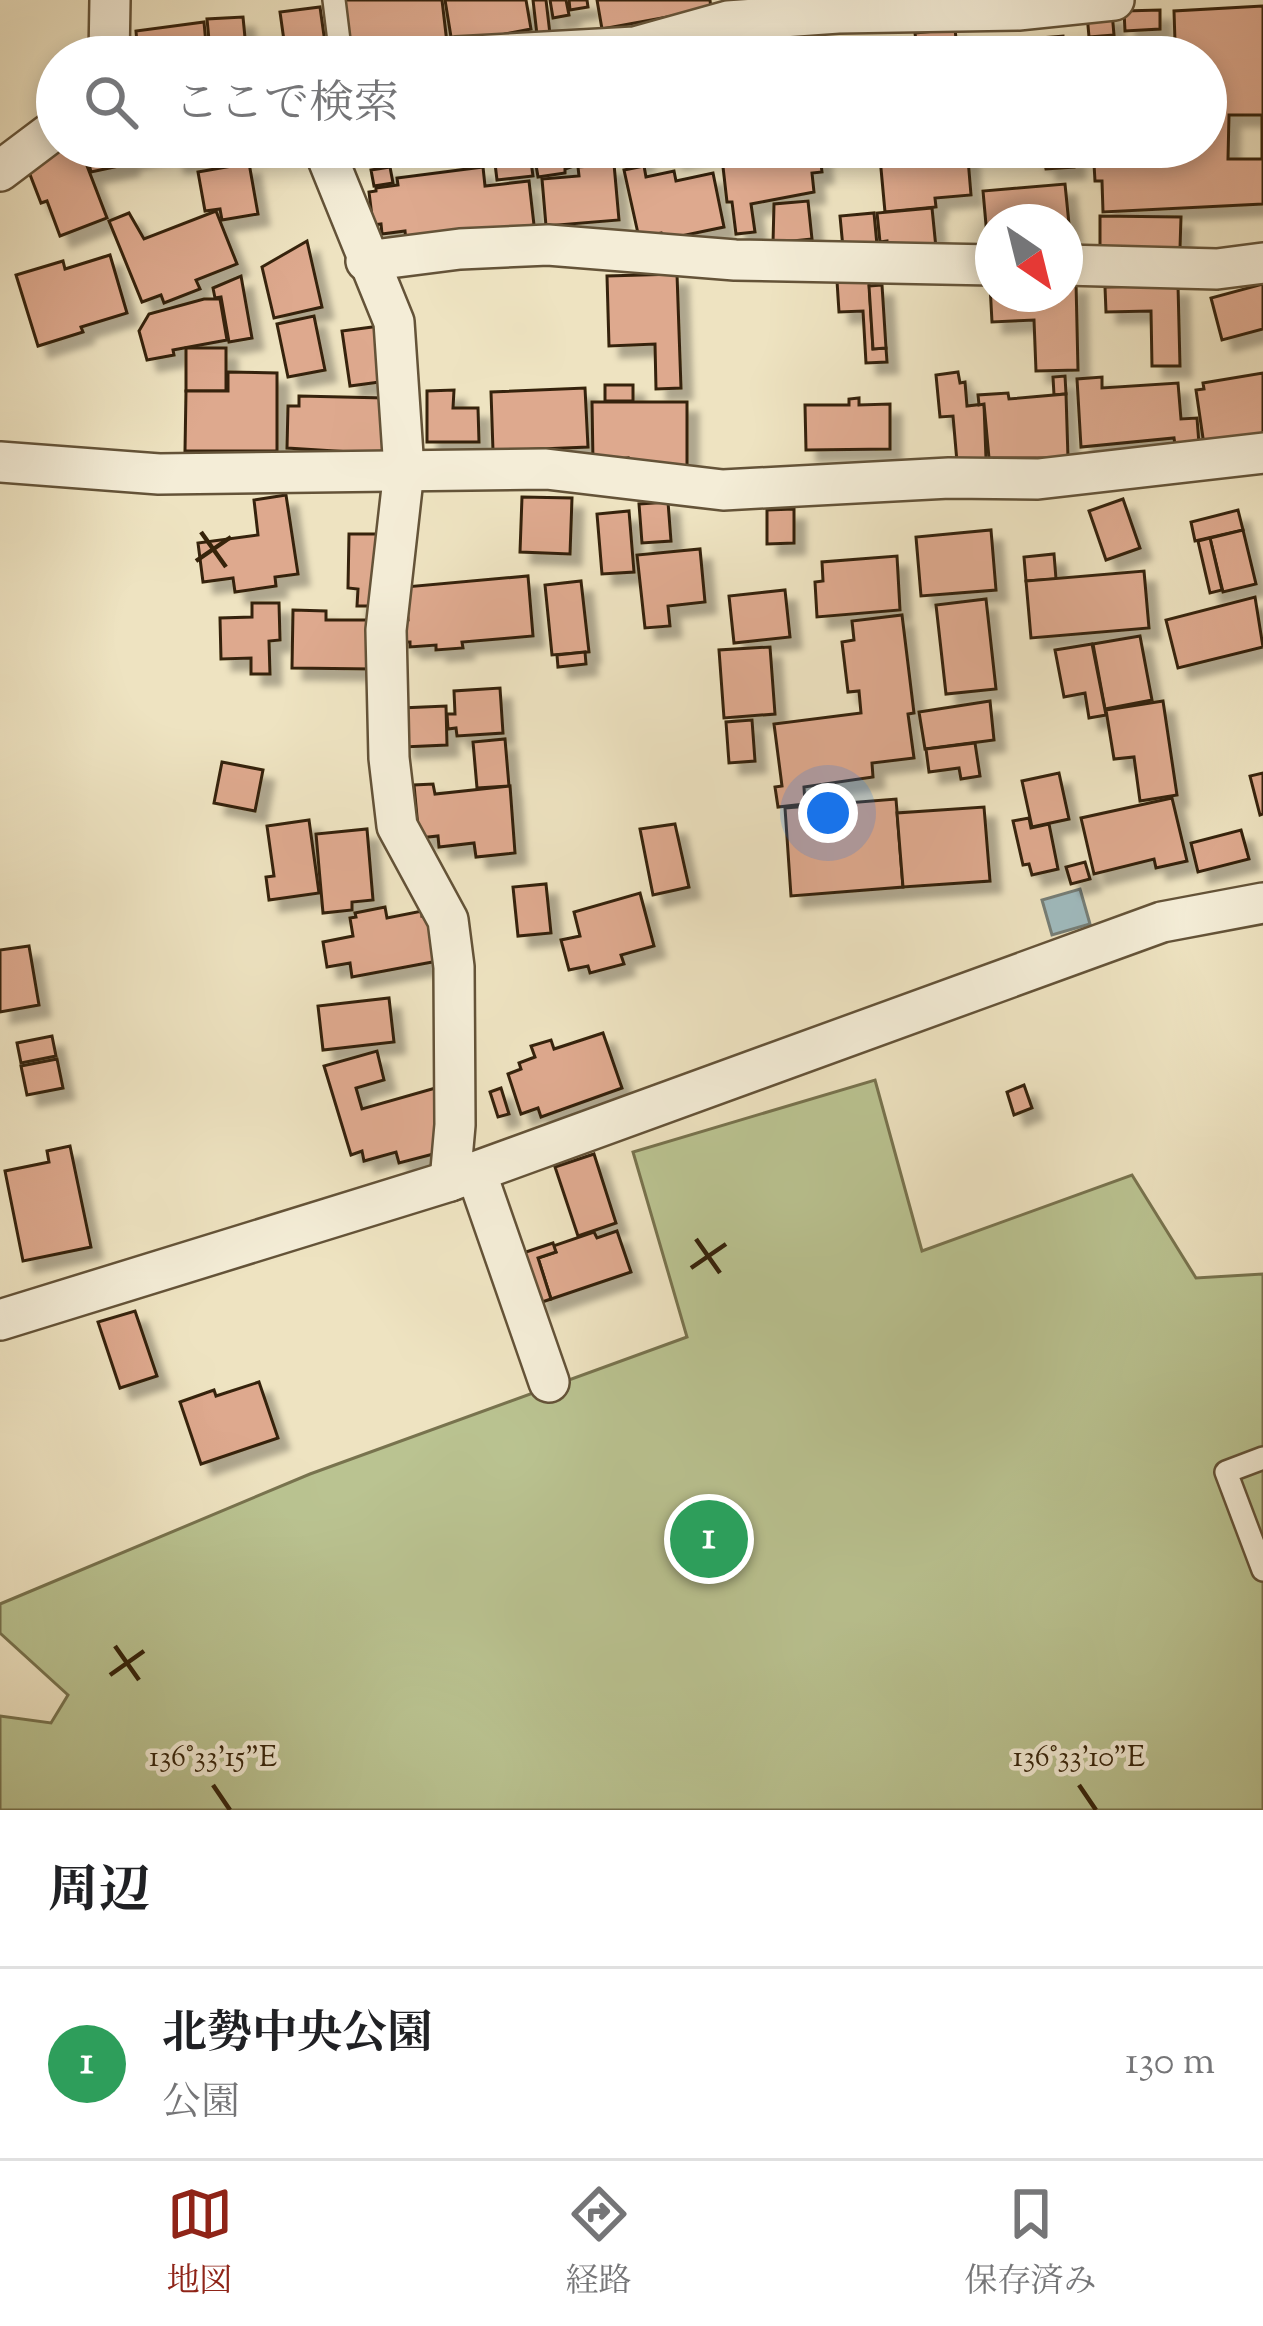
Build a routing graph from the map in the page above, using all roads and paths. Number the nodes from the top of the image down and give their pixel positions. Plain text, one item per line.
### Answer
1 (110, 0) edge
2 (334, 0) edge
3 (1114, 0) edge
4 (726, 10) edge
5 (109, 36) edge
6 (338, 36) edge
7 (661, 36) edge
8 (36, 144) edge
9 (331, 168) edge
10 (0, 172) edge
11 (366, 261) junction
12 (1263, 263) edge
13 (975, 265) edge
14 (1083, 265) edge
15 (1263, 453) edge
16 (0, 462) edge
17 (404, 470) junction
18 (1263, 903) edge
19 (463, 1176) junction
20 (0, 1320) edge
21 (549, 1382) dead end
22 (1263, 1458) edge
23 (1262, 1566) edge

1 - 5 street
2 - 6 lane
3 - 4 street
4 - 7 street
8 - 10 street
9 - 11 street
11 - 13 street
11 - 17 street
12 - 14 street
15 - 17 street
16 - 17 street
17 - 19 street
18 - 19 street
19 - 20 street
19 - 21 street
22 - 23 lane

